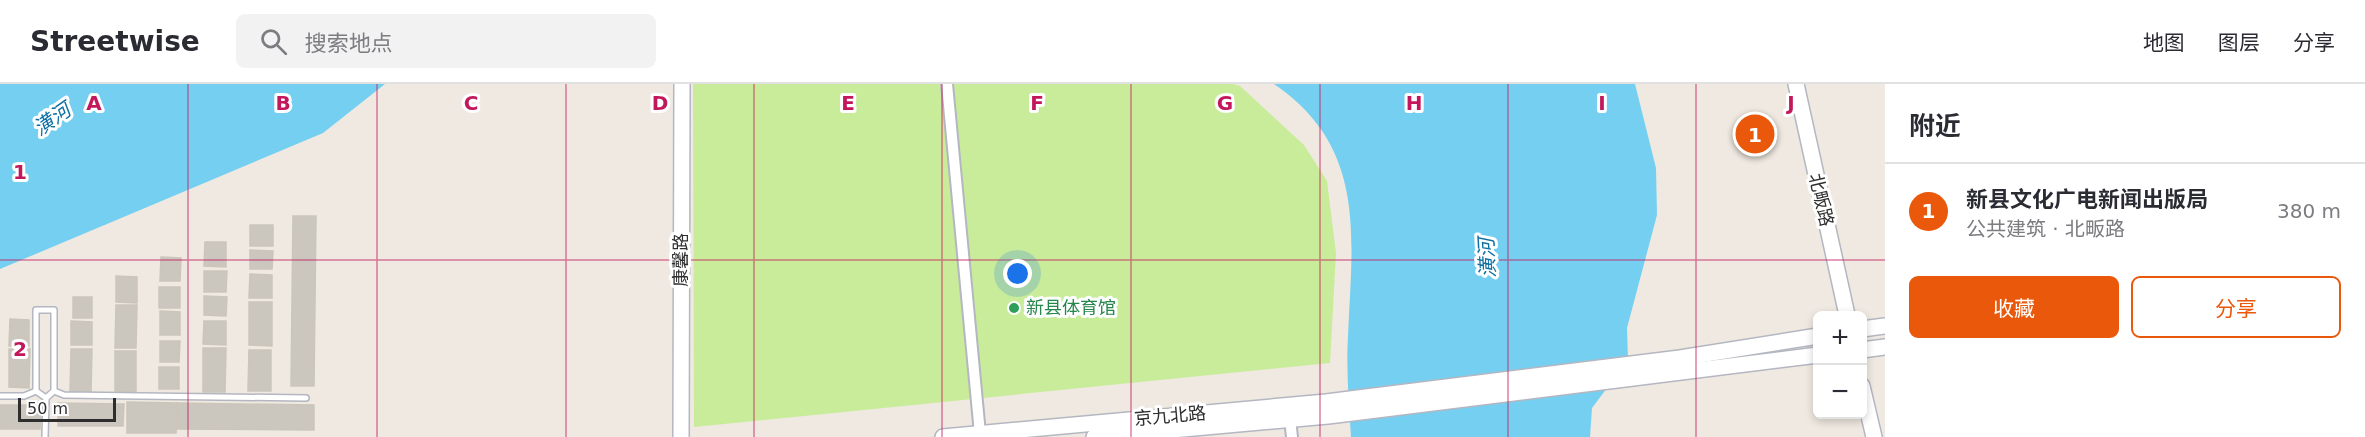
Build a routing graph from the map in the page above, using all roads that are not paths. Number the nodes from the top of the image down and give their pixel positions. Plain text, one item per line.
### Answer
1 (682, 84) edge
2 (947, 84) edge
3 (1796, 84) edge
4 (1846, 311) edge
5 (1885, 326) edge
6 (1867, 328) edge
7 (1813, 337) edge
8 (1885, 347) edge
9 (1867, 349) edge
10 (1813, 355) edge
11 (1681, 365) junction
12 (36, 391) junction
13 (54, 391) junction
14 (0, 396) edge
15 (46, 398) junction
16 (306, 398) dead end
17 (1867, 405) edge
18 (1327, 409) junction
19 (1290, 419) junction
20 (980, 434) junction
21 (45, 437) edge
22 (681, 437) edge
23 (943, 437) edge
24 (1094, 437) edge
25 (1292, 437) edge
26 (1874, 437) edge

1 - 22 main road, 康馨路
2 - 20 street
3 - 4 main road, 北畈路
5 - 6 main road
7 - 11 main road
8 - 9 main road
10 - 11 main road
11 - 18 main road
12 - 13 lane
12 - 14 lane
12 - 15 lane
13 - 15 lane
13 - 16 lane
15 - 21 lane
17 - 26 main road
18 - 19 main road, 京九北路
18 - 20 main road, 京九北路
19 - 24 main road, 京九北路
19 - 25 street
20 - 23 main road, 京九北路

